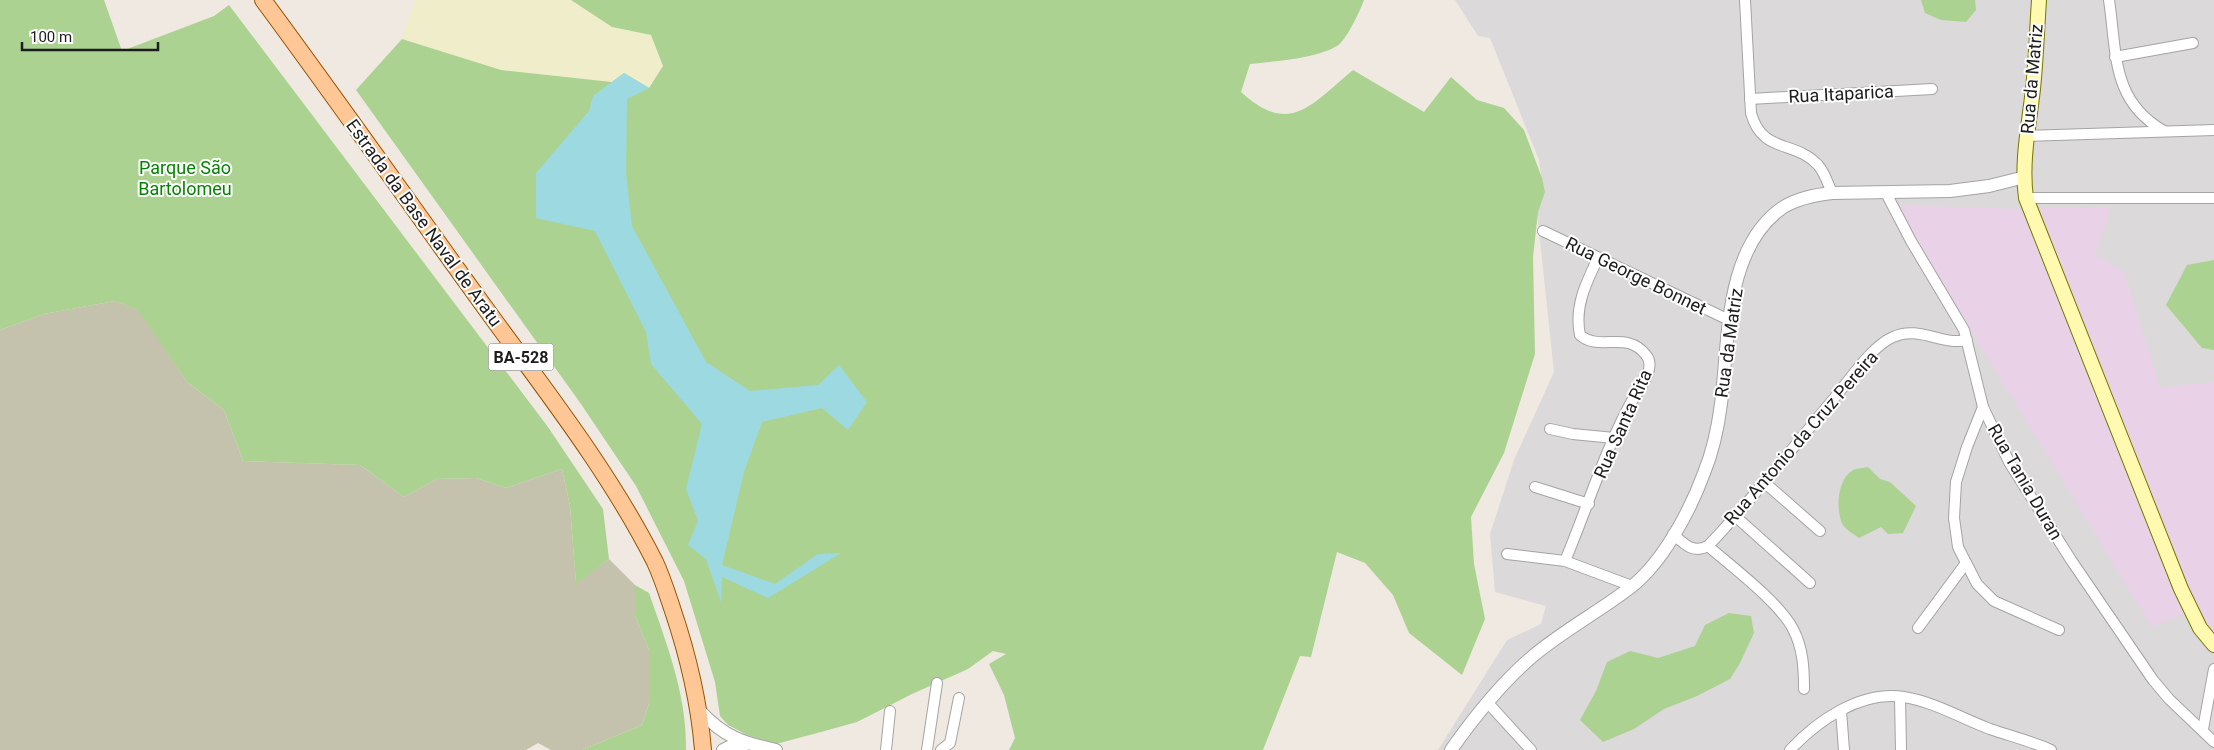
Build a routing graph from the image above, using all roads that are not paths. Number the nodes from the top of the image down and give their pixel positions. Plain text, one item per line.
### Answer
1 (263, 0) edge
2 (1746, 0) edge
3 (2039, 0) edge
4 (2109, 0) edge
5 (2193, 43) dead end
6 (2115, 57) junction
7 (1932, 89) dead end
8 (1750, 99) junction
9 (2214, 130) edge
10 (2165, 132) junction
11 (2027, 136) junction
12 (2025, 177) junction
13 (1832, 193) junction
14 (1886, 193) junction
15 (2026, 198) junction
16 (2214, 198) edge
17 (1543, 231) dead end
18 (1598, 258) junction
19 (1729, 320) junction
20 (1967, 340) junction
21 (1983, 407) junction
22 (1550, 429) dead end
23 (1614, 438) junction
24 (1764, 482) junction
25 (1535, 487) dead end
26 (1589, 504) junction
27 (1735, 516) junction
28 (1820, 531) dead end
29 (1673, 534) junction
30 (1708, 546) junction
31 (1507, 554) dead end
32 (1565, 561) junction
33 (1966, 563) junction
34 (1810, 583) dead end
35 (1632, 586) junction
36 (1918, 628) dead end
37 (2059, 630) dead end
38 (2214, 645) edge
39 (2214, 669) edge
40 (938, 683) dead end
41 (1804, 689) dead end
42 (1900, 697) junction
43 (958, 698) dead end
44 (1488, 702) junction
45 (700, 711) junction
46 (890, 711) dead end
47 (1841, 711) junction
48 (2203, 729) junction
49 (2214, 742) edge
50 (746, 744) junction
51 (703, 750) edge
52 (724, 750) edge
53 (776, 750) edge
54 (886, 750) edge
55 (927, 750) edge
56 (943, 750) edge
57 (1451, 750) edge
58 (1532, 750) edge
59 (1790, 750) edge
60 (1844, 750) edge
61 (1901, 750) edge
62 (2051, 750) edge

1 - 45 main road, Estrada da Base Naval de Aratu / BA-528
2 - 8 street
3 - 11 main road, Rua da Matriz
4 - 6 street
5 - 6 street
6 - 10 street
7 - 8 street, Rua Itaparica
8 - 13 street
9 - 10 street
10 - 11 street
11 - 12 main road, Rua da Matriz
12 - 14 street, Rua da Matriz
12 - 15 main road
13 - 14 street, Rua da Matriz
13 - 19 street, Rua da Matriz
14 - 20 street, Rua Tania Duran
15 - 16 street
15 - 38 main road
17 - 18 street, Rua George Bonnet
18 - 19 street, Rua George Bonnet
18 - 23 street, Rua Santa Rita
19 - 29 street, Rua da Matriz
20 - 21 street, Rua Tania Duran
20 - 24 street, Rua Antonio da Cruz Pereira
21 - 33 street
21 - 48 street, Rua Tania Duran
22 - 23 street
23 - 26 street, Rua Santa Rita
24 - 27 street, Rua Antonio da Cruz Pereira
24 - 28 street
25 - 26 street
26 - 32 street, Rua Santa Rita
27 - 30 street, Rua Antonio da Cruz Pereira
27 - 34 street
29 - 30 street
29 - 35 street, Rua da Matriz
30 - 41 street
31 - 32 street
32 - 35 street
33 - 36 street
33 - 37 street
35 - 44 street, Rua da Matriz
39 - 48 street
40 - 55 street
42 - 47 street
42 - 61 street
42 - 62 street
43 - 56 street
44 - 57 street, Rua da Matriz
44 - 58 street
45 - 50 street
45 - 51 main road, Estrada da Base Naval de Aratu / BA-528
46 - 54 street
47 - 59 street
47 - 60 street
48 - 49 street, Rua Tania Duran
50 - 52 street
50 - 53 street

